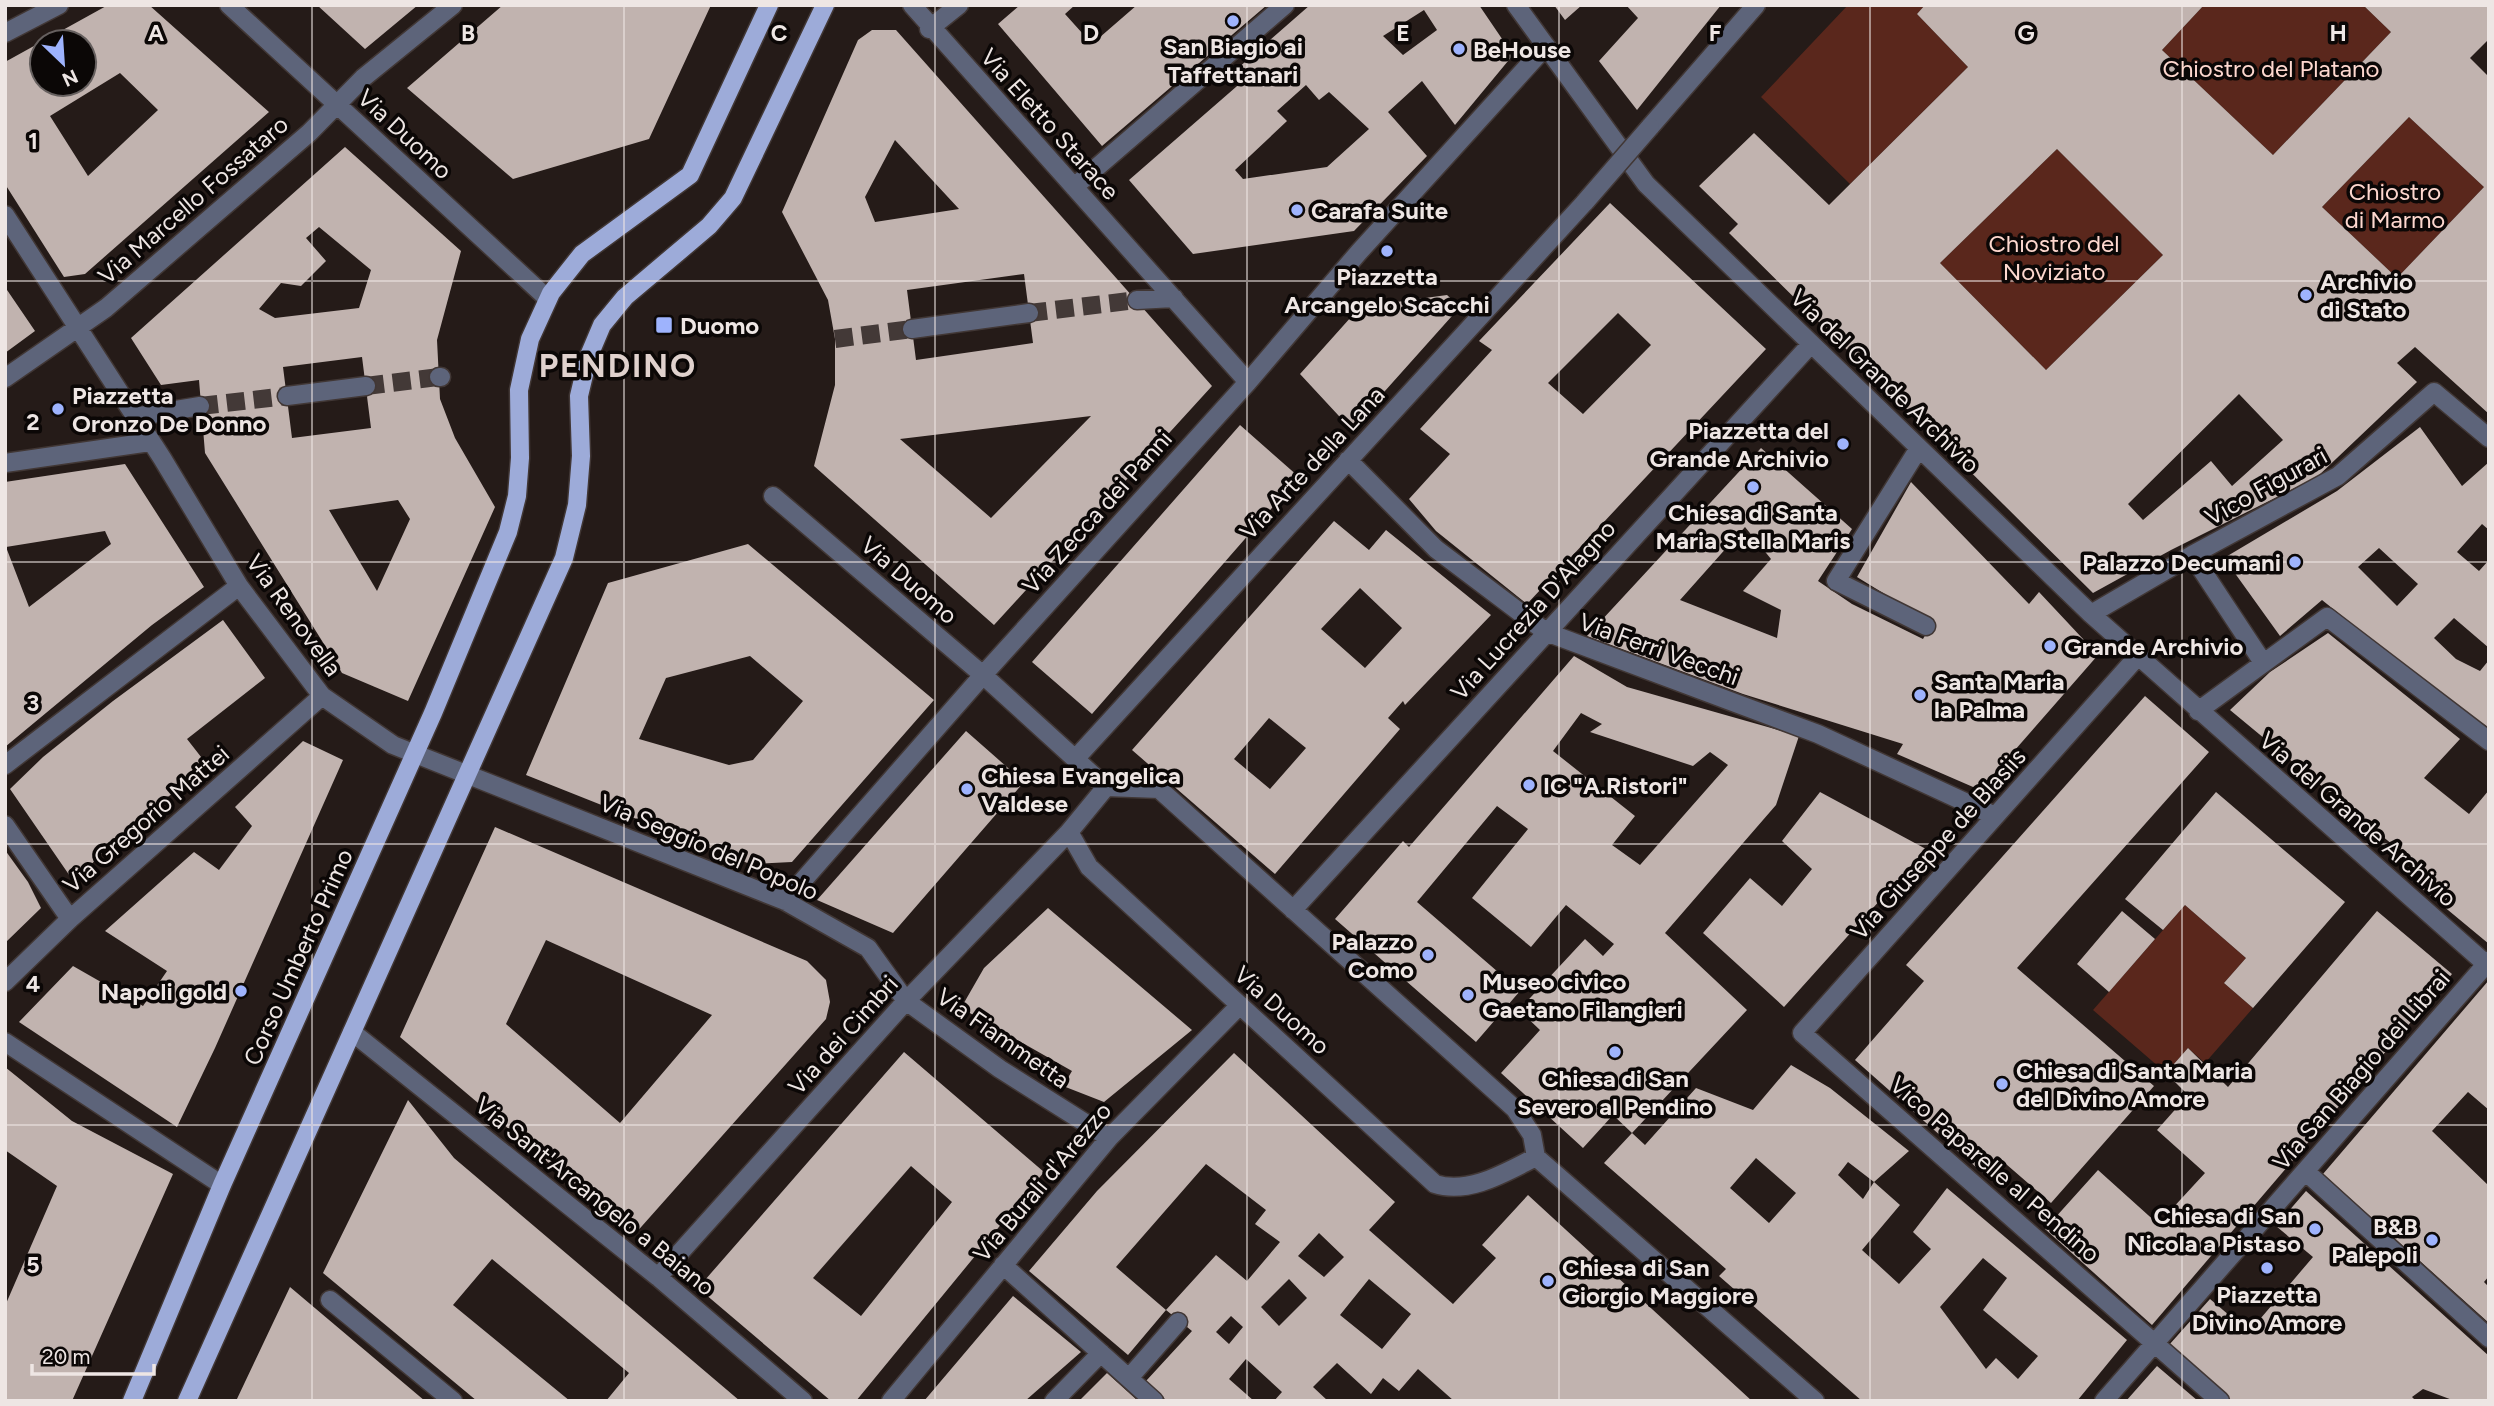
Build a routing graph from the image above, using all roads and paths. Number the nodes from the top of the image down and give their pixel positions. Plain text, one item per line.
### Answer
1 (59, 5) edge
2 (229, 5) edge
3 (453, 5) edge
4 (769, 5) edge
5 (825, 5) edge
6 (912, 5) edge
7 (959, 5) edge
8 (1285, 5) edge
9 (1516, 5) edge
10 (1756, 5) edge
11 (929, 29) junction
12 (5, 33) edge
13 (1546, 46) junction
14 (337, 105) junction
15 (1074, 187) junction
16 (5, 215) edge
17 (1174, 298) junction
18 (548, 299) junction
19 (1137, 300) tunnel mouth
20 (1029, 313) tunnel mouth
21 (78, 328) junction
22 (912, 329) tunnel mouth
23 (1811, 344) junction
24 (5, 378) edge
25 (1248, 382) junction
26 (366, 387) tunnel mouth
27 (287, 396) tunnel mouth
28 (200, 406) tunnel mouth
29 (134, 416) junction
30 (2489, 438) edge
31 (150, 442) junction
32 (1919, 448) junction
33 (1348, 460) junction
34 (5, 463) edge
35 (774, 496) dead end
36 (2192, 555) junction
37 (239, 586) junction
38 (2091, 614) junction
39 (1926, 626) dead end
40 (1546, 632) junction
41 (2138, 656) junction
42 (2262, 661) junction
43 (983, 675) junction
44 (322, 696) junction
45 (2198, 711) junction
46 (2489, 741) edge
47 (415, 754) junction
48 (1076, 758) junction
49 (5, 765) edge
50 (468, 774) junction
51 (1106, 787) junction
52 (1995, 816) junction
53 (5, 825) edge
54 (1069, 831) junction
55 (785, 901) junction
56 (1293, 910) junction
57 (70, 919) junction
58 (2487, 963) edge
59 (5, 982) edge
60 (906, 1001) junction
61 (1240, 1005) junction
62 (352, 1032) junction
63 (1802, 1033) joint
64 (5, 1042) edge
65 (1109, 1138) junction
66 (1536, 1157) junction
67 (2305, 1171) junction
68 (222, 1185) junction
69 (1003, 1265) junction
70 (659, 1277) junction
71 (330, 1300) dead end
72 (1178, 1322) dead end
73 (2489, 1338) edge
74 (2155, 1343) junction
75 (1101, 1353) junction
76 (1129, 1378) junction
77 (132, 1401) edge
78 (187, 1401) edge
79 (453, 1401) edge
80 (803, 1401) edge
81 (891, 1401) edge
82 (1054, 1401) edge
83 (1154, 1401) edge
84 (1815, 1401) edge
85 (2104, 1401) edge
86 (2220, 1401) edge

1 - 12 street
2 - 14 street, Via Duomo
3 - 14 street, Via Marcello Fossataro
4 - 18 main road, Corso Umberto Primo
5 - 50 main road
6 - 11 street, Via Eletto Starace
7 - 11 street
8 - 15 street
9 - 13 street, Via del Grande Archivio
10 - 33 street, Via Arte della Lana, bridge
11 - 15 street, Via Eletto Starace
13 - 23 street, Via del Grande Archivio
13 - 25 street, Via Zecca dei Panni
14 - 18 street, Via Duomo
14 - 21 street, Via Marcello Fossataro
15 - 17 street, Via Eletto Starace
16 - 21 street
17 - 19 street
17 - 25 street, Via Eletto Starace
18 - 47 main road, Corso Umberto Primo
20 - 22 street
21 - 24 street, Via Marcello Fossataro
21 - 29 street, Via Renovella
23 - 32 street, Via del Grande Archivio
23 - 40 street, Via Lucrezia D'Alagno
25 - 43 street, Via Zecca dei Panni
26 - 27 street
28 - 29 street
29 - 31 street, Via Renovella
30 - 36 street, Vico Figurari
31 - 34 street
31 - 37 street, Via Renovella
32 - 38 street, Via del Grande Archivio
32 - 39 street
33 - 40 street, Via Ferri Vecchi
33 - 48 street, Via Arte della Lana
35 - 43 street, Via Duomo
36 - 38 street
36 - 42 street
37 - 44 street, Via Renovella
37 - 49 street
38 - 41 street, Via del Grande Archivio
40 - 52 street, Via Ferri Vecchi
40 - 56 street, Via Lucrezia D'Alagno
41 - 45 street, Via del Grande Archivio
41 - 52 street, Via Giuseppe de Blasiis
42 - 45 street
42 - 46 street
43 - 48 street, Via Duomo
43 - 55 street, Via Zecca dei Panni
44 - 47 street, Via Renovella
44 - 57 street, Via Gregorio Mattei
45 - 58 street, Via del Grande Archivio
47 - 50 street, Via Renovella
47 - 68 main road, Corso Umberto Primo
48 - 51 street, Via Duomo
50 - 55 street, Via Seggio del Popolo
50 - 62 main road
51 - 54 street
51 - 56 street
52 - 63 street, Via Giuseppe de Blasiis
53 - 57 street
54 - 60 street, Via dei Cimbri
54 - 61 street, Via Duomo
55 - 60 street, Via Seggio del Popolo
56 - 66 street
57 - 59 street, Via Gregorio Mattei
58 - 67 street, Via San Biagio dei Librai
60 - 65 street, Via Fiammetta
60 - 70 street, Via dei Cimbri
61 - 65 street, Via Burali d'Arezzo
61 - 66 street, Via Duomo
62 - 70 street, Via Sant'Arcangelo a Baiano
62 - 78 main road
63 - 74 street, Vico Paparelle al Pendino
64 - 68 street
65 - 69 street, Via Burali d'Arezzo
66 - 84 street
67 - 73 street
67 - 74 street, Via San Biagio dei Librai
68 - 77 main road, Corso Umberto Primo
69 - 75 street
69 - 81 street, Via Burali d'Arezzo
70 - 80 street, Via Sant'Arcangelo a Baiano
71 - 79 street
72 - 76 street
74 - 85 street, Via San Biagio dei Librai
74 - 86 street, Vico Paparelle al Pendino
75 - 76 street
75 - 82 street
76 - 83 street

